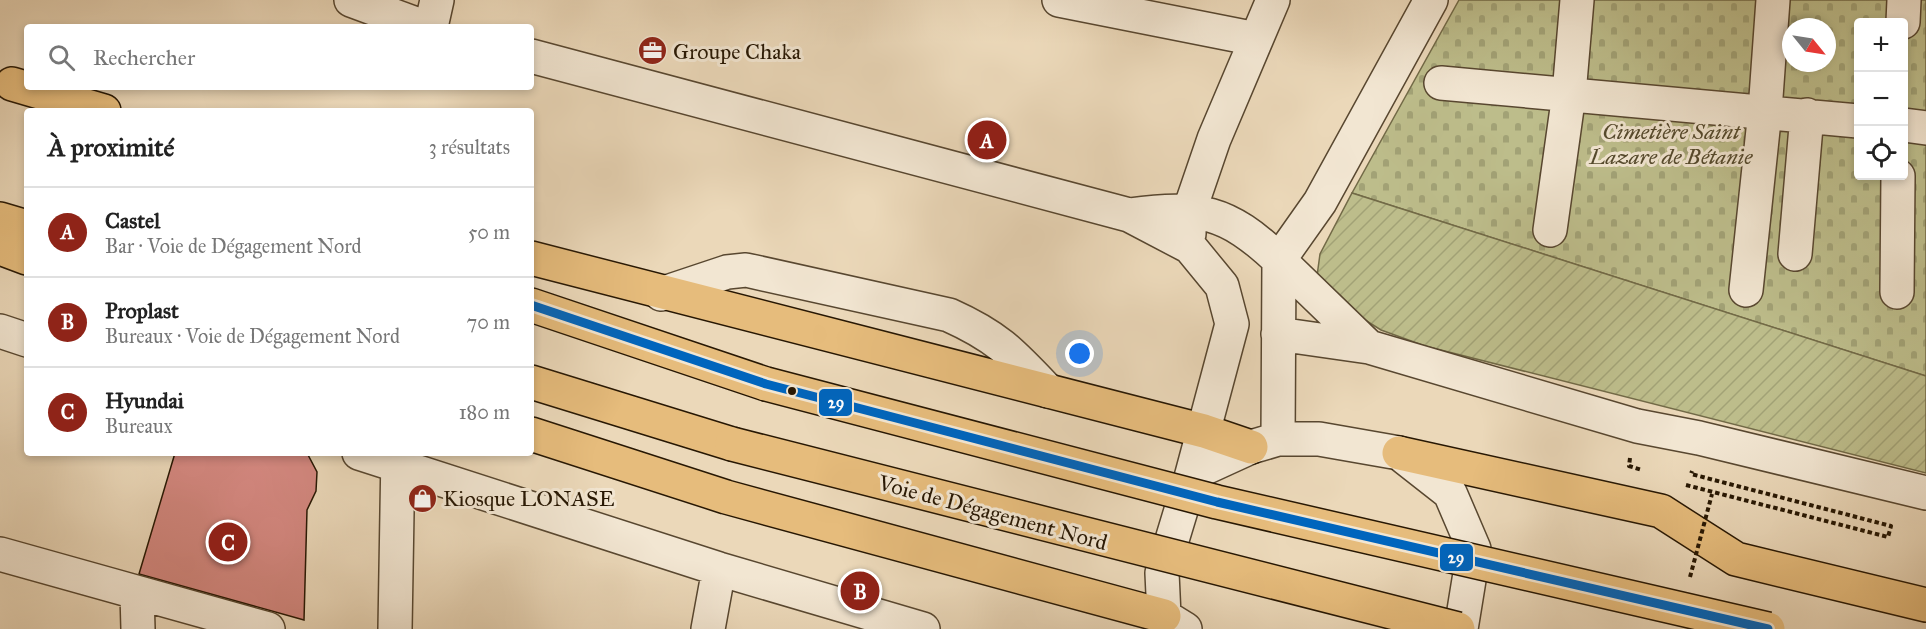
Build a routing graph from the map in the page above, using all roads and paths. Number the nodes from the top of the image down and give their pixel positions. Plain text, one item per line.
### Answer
1 (351, 0) edge
2 (437, 0) edge
3 (1059, 0) edge
4 (1273, 0) edge
5 (1431, 0) edge
6 (1577, 0) edge
7 (1773, 0) edge
8 (1904, 0) edge
9 (1903, 18) edge
10 (416, 24) edge
11 (432, 24) edge
12 (1256, 39) junction
13 (534, 57) edge
14 (6, 81) edge
15 (1441, 83) dead end
16 (24, 87) edge
17 (24, 90) edge
18 (25, 90) edge
19 (35, 90) edge
20 (1569, 94) junction
21 (62, 108) edge
22 (94, 108) edge
23 (1765, 111) junction
24 (1807, 116) junction
25 (1854, 121) edge
26 (1908, 126) edge
27 (1926, 128) edge
28 (1898, 180) edge
29 (1189, 212) junction
30 (1129, 215) junction
31 (0, 219) edge
32 (24, 226) edge
33 (1550, 230) dead end
34 (1190, 247) junction
35 (0, 248) edge
36 (1795, 254) dead end
37 (24, 257) edge
38 (534, 259) edge
39 (1279, 260) junction
40 (1746, 290) dead end
41 (1897, 292) dead end
42 (661, 294) junction
43 (534, 306) edge
44 (0, 331) edge
45 (1278, 334) junction
46 (24, 339) edge
47 (1369, 347) junction
48 (534, 383) edge
49 (1048, 391) junction
50 (1204, 431) junction
51 (534, 435) edge
52 (1264, 443) junction
53 (1399, 453) junction
54 (376, 456) edge
55 (398, 460) edge
56 (1192, 474) junction
57 (1720, 482) dead end
58 (1926, 493) edge
59 (0, 554) edge
60 (719, 569) junction
61 (1689, 584) dead end
62 (137, 594) junction
63 (1926, 605) edge
64 (1175, 622) edge
65 (138, 629) edge
66 (268, 629) edge
67 (395, 629) edge
68 (708, 629) edge
69 (923, 629) edge
70 (1460, 629) edge
71 (1768, 629) edge

1 - 10 street
2 - 11 street
3 - 12 street
4 - 12 street
5 - 39 street
6 - 20 street
7 - 23 street
8 - 9 street
12 - 29 street
13 - 30 street
14 - 16 highway
14 - 17 highway
15 - 20 street
18 - 21 highway
19 - 22 highway
20 - 23 street
20 - 33 street
23 - 24 street
23 - 40 street
24 - 25 street
24 - 36 street
26 - 27 street
28 - 41 street
29 - 30 street
29 - 34 street
29 - 39 street
30 - 34 street
31 - 32 highway
34 - 50 street
35 - 37 highway
38 - 42 highway
39 - 45 street
39 - 47 street
42 - 49 highway
42 - 49 street
43 - 71 highway, bridge
44 - 46 street
45 - 47 street
45 - 52 street
47 - 58 street
48 - 70 highway, Voie de Dégagement Nord, bridge
49 - 50 highway
50 - 52 highway
50 - 56 street
51 - 64 highway
52 - 53 street
52 - 56 street
53 - 63 highway
53 - 70 street
54 - 55 street
55 - 60 street
55 - 67 street
56 - 64 street
57 - 61 path, bridge
59 - 62 street
60 - 68 street
60 - 69 street
62 - 65 street
62 - 66 street

